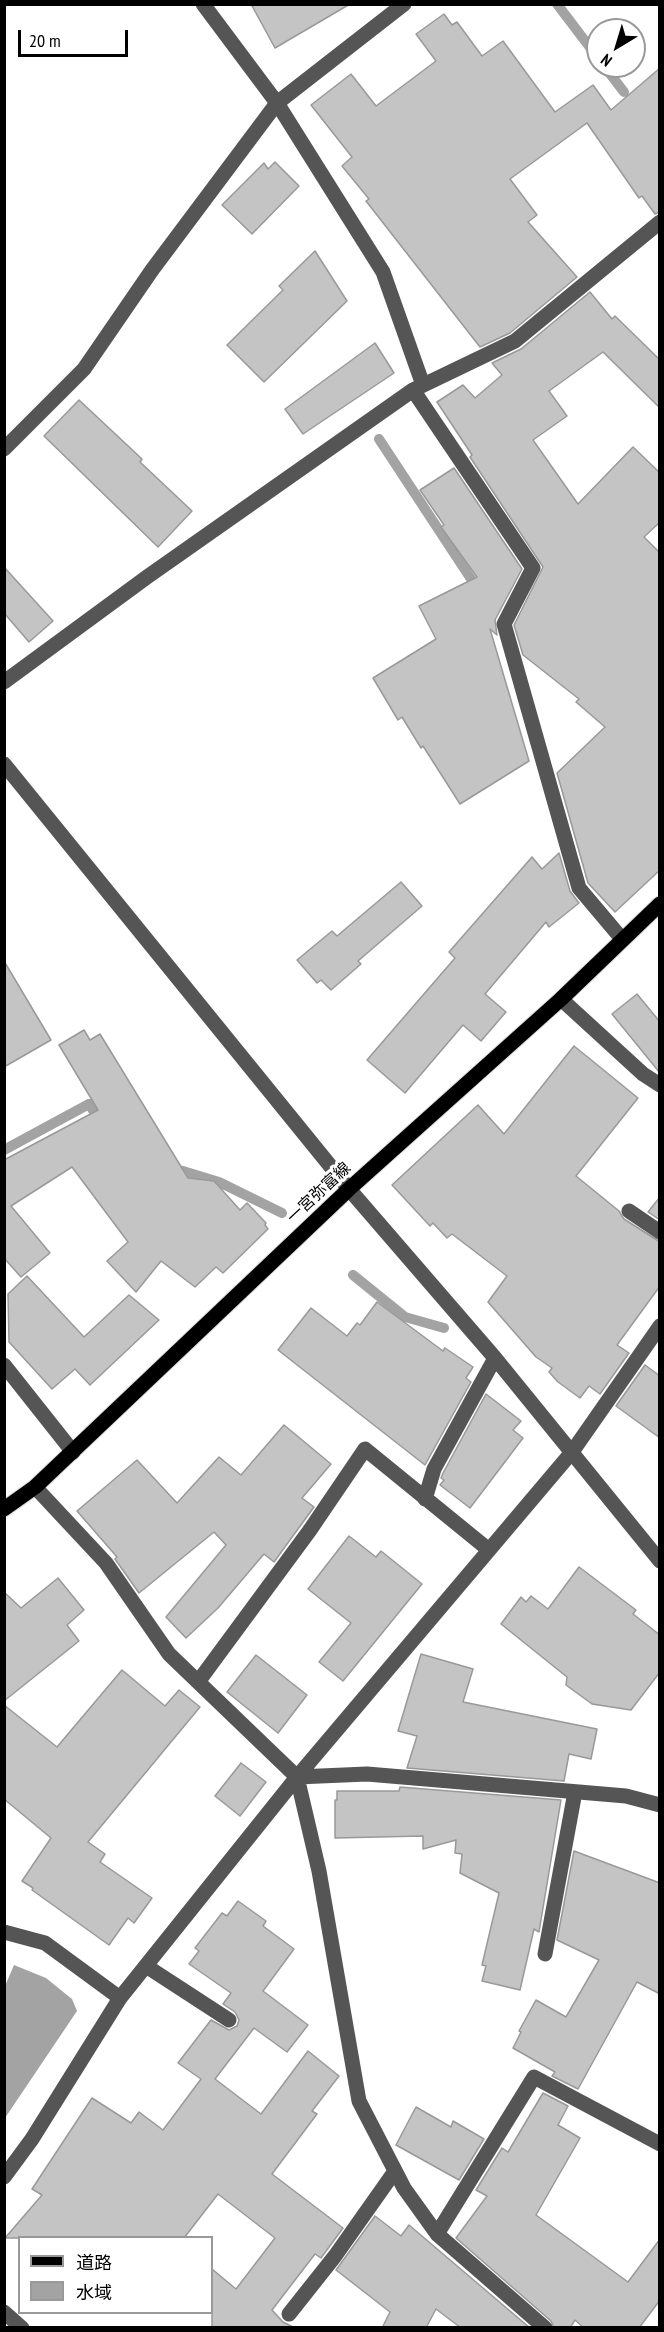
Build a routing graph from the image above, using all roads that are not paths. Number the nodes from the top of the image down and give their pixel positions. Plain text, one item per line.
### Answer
1 (203, 4) edge
2 (404, 4) edge
3 (277, 103) junction
4 (660, 222) edge
5 (418, 387) junction
6 (4, 449) edge
7 (4, 682) edge
8 (4, 764) edge
9 (660, 904) edge
10 (622, 939) junction
11 (561, 999) junction
12 (660, 1085) edge
13 (349, 1189) junction
14 (629, 1211) dead end
15 (660, 1232) edge
16 (659, 1326) edge
17 (495, 1358) junction
18 (4, 1365) edge
19 (73, 1452) junction
20 (572, 1452) junction
21 (35, 1487) junction
22 (425, 1498) junction
23 (4, 1509) edge
24 (489, 1550) junction
25 (660, 1561) edge
26 (198, 1682) junction
27 (297, 1777) junction
28 (575, 1792) junction
29 (660, 1804) edge
30 (4, 1932) edge
31 (545, 1954) dead end
32 (146, 1966) junction
33 (120, 1998) junction
34 (229, 2020) dead end
35 (660, 2144) edge
36 (395, 2171) junction
37 (4, 2177) edge
38 (436, 2234) junction
39 (4, 2313) edge
40 (289, 2314) dead end
41 (22, 2328) edge
42 (545, 2328) edge

1 - 3 street
2 - 3 street
3 - 5 street
3 - 6 street
4 - 5 street
5 - 7 street
5 - 10 street
8 - 13 street
9 - 10 main road, 一宮弥富線
10 - 11 main road, 一宮弥富線
11 - 12 street
11 - 13 main road, 一宮弥富線
13 - 17 street
13 - 19 main road, 一宮弥富線
14 - 15 street
16 - 20 street
17 - 20 street
17 - 22 street
18 - 19 street
19 - 21 main road, 一宮弥富線
20 - 24 street
20 - 25 street
21 - 23 main road, 一宮弥富線
21 - 26 street
22 - 24 street
22 - 26 street
24 - 27 street
26 - 27 street
27 - 28 street
27 - 32 street
27 - 36 street
28 - 29 street
28 - 31 street
30 - 33 street
32 - 33 street
32 - 34 street
33 - 37 street
35 - 38 street
36 - 38 street
36 - 40 street
38 - 42 street
39 - 41 street

